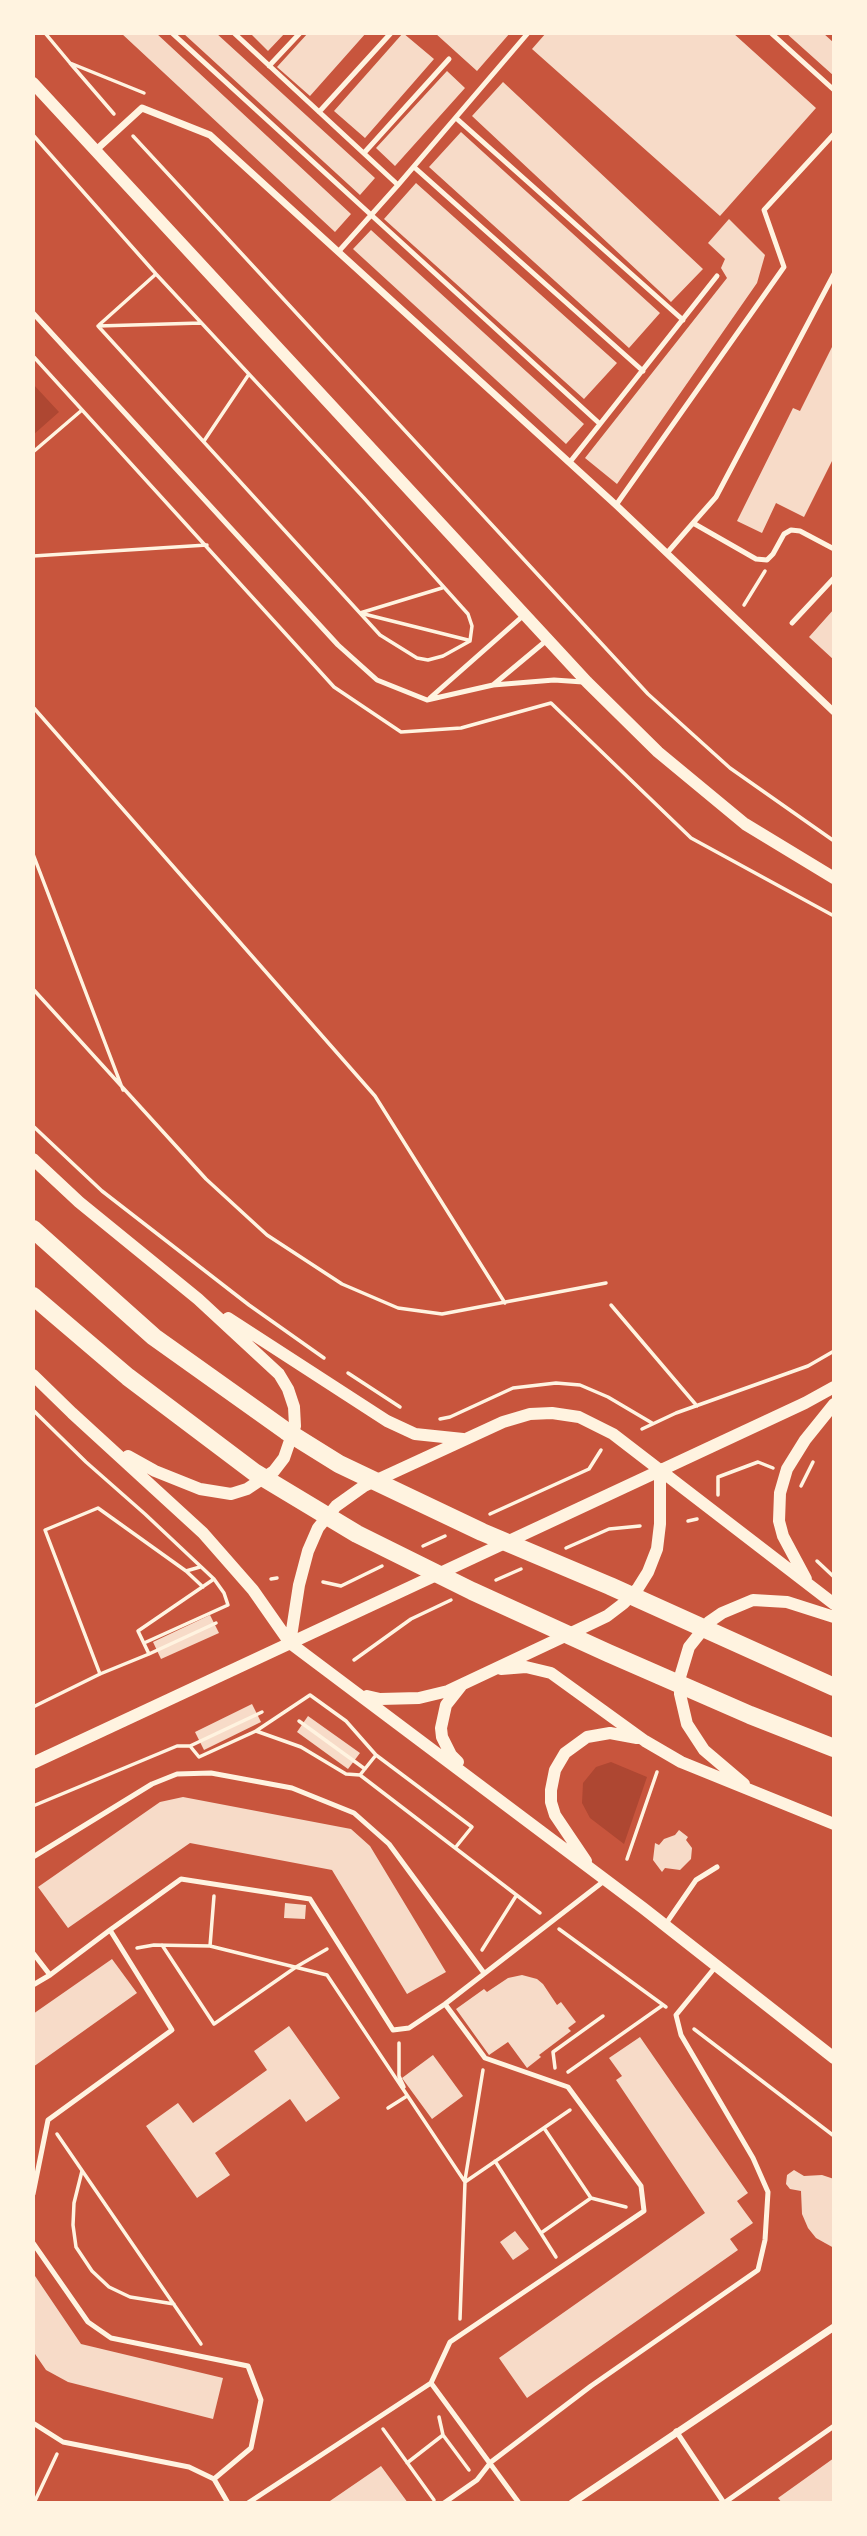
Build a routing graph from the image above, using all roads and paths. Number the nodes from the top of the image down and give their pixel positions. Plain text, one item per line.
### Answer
1 (172, 33) edge
2 (234, 33) edge
3 (246, 33) edge
4 (300, 33) edge
5 (391, 33) edge
6 (528, 33) edge
7 (771, 33) edge
8 (241, 40) junction
9 (449, 58) dead end
10 (70, 62) dead end
11 (269, 66) junction
12 (33, 83) edge
13 (834, 90) edge
14 (319, 112) junction
15 (456, 118) junction
16 (123, 125) junction
17 (834, 134) edge
18 (33, 135) edge
19 (95, 151) junction
20 (364, 153) junction
21 (414, 167) junction
22 (398, 185) junction
23 (371, 215) junction
24 (339, 251) junction
25 (156, 274) junction
26 (834, 274) edge
27 (717, 276) dead end
28 (33, 313) edge
29 (683, 320) junction
30 (201, 323) junction
31 (98, 326) junction
32 (33, 356) edge
33 (643, 371) junction
34 (249, 374) junction
35 (82, 410) junction
36 (600, 425) junction
37 (204, 441) junction
38 (33, 452) edge
39 (570, 462) junction
40 (616, 505) junction
41 (693, 523) junction
42 (834, 549) edge
43 (33, 550) edge
44 (667, 553) junction
45 (36, 556) edge
46 (767, 560) junction
47 (834, 578) edge
48 (442, 588) junction
49 (744, 605) dead end
50 (360, 613) junction
51 (524, 615) junction
52 (792, 623) dead end
53 (547, 640) junction
54 (470, 641) junction
55 (587, 682) junction
56 (493, 685) junction
57 (427, 700) junction
58 (551, 703) dead end
59 (33, 707) edge
60 (834, 712) edge
61 (834, 841) edge
62 (33, 854) edge
63 (834, 878) edge
64 (834, 916) edge
65 (33, 989) edge
66 (124, 1092) junction
67 (33, 1126) edge
68 (33, 1159) edge
69 (33, 1229) edge
70 (606, 1283) dead end
71 (33, 1296) edge
72 (198, 1299) junction
73 (505, 1303) junction
74 (611, 1305) dead end
75 (834, 1351) edge
76 (327, 1360) dead end
77 (337, 1367) dead end
78 (33, 1375) edge
79 (834, 1387) edge
80 (834, 1405) edge
81 (696, 1406) junction
82 (402, 1408) dead end
83 (33, 1410) edge
84 (432, 1421) dead end
85 (652, 1423) junction
86 (642, 1429) dead end
87 (463, 1439) junction
88 (106, 1444) junction
89 (814, 1460) dead end
90 (775, 1468) dead end
91 (660, 1469) junction
92 (714, 1472) dead end
93 (718, 1477) junction
94 (799, 1491) dead end
95 (718, 1497) dead end
96 (811, 1555) dead end
97 (201, 1567) junction
98 (186, 1571) junction
99 (834, 1577) edge
100 (277, 1578) dead end
101 (215, 1579) junction
102 (271, 1579) dead end
103 (809, 1585) junction
104 (203, 1587) junction
105 (834, 1604) edge
106 (834, 1617) edge
107 (216, 1623) dead end
108 (144, 1643) junction
109 (290, 1643) junction
110 (149, 1654) junction
111 (491, 1670) junction
112 (100, 1674) junction
113 (461, 1684) junction
114 (834, 1688) edge
115 (361, 1695) junction
116 (33, 1707) edge
117 (262, 1712) dead end
118 (299, 1721) dead end
119 (645, 1741) junction
120 (190, 1746) junction
121 (834, 1748) edge
122 (376, 1755) junction
123 (33, 1763) edge
124 (365, 1769) junction
125 (657, 1772) dead end
126 (360, 1775) dead end
127 (477, 1782) junction
128 (758, 1795) junction
129 (33, 1806) edge
130 (834, 1824) edge
131 (455, 1848) dead end
132 (33, 1857) edge
133 (627, 1859) dead end
134 (717, 1867) dead end
135 (592, 1870) junction
136 (605, 1880) junction
137 (215, 1884) junction
138 (516, 1896) dead end
139 (665, 1925) junction
140 (110, 1930) junction
141 (338, 1943) junction
142 (162, 1945) junction
143 (210, 1946) junction
144 (124, 1950) junction
145 (33, 1953) edge
146 (475, 1961) junction
147 (716, 1965) junction
148 (296, 1967) junction
149 (484, 1973) junction
150 (50, 1975) junction
151 (33, 1985) edge
152 (446, 2004) junction
153 (663, 2005) dead end
154 (603, 2016) dead end
155 (400, 2029) junction
156 (485, 2058) junction
157 (834, 2059) edge
158 (556, 2081) junction
159 (408, 2096) junction
160 (580, 2103) junction
161 (388, 2108) dead end
162 (48, 2120) junction
163 (544, 2128) junction
164 (495, 2161) junction
165 (83, 2171) junction
166 (465, 2182) junction
167 (33, 2194) edge
168 (591, 2198) junction
169 (644, 2211) junction
170 (541, 2232) junction
171 (33, 2243) edge
172 (562, 2266) junction
173 (174, 2304) junction
174 (834, 2327) edge
175 (460, 2336) junction
176 (211, 2357) junction
177 (431, 2382) junction
178 (375, 2419) junction
179 (33, 2423) edge
180 (834, 2426) edge
181 (677, 2431) junction
182 (443, 2435) junction
183 (63, 2442) junction
184 (491, 2462) junction
185 (407, 2463) junction
186 (214, 2479) junction
187 (477, 2480) junction
188 (34, 2503) edge
189 (228, 2503) edge
190 (248, 2503) edge
191 (436, 2503) edge
192 (444, 2503) edge
193 (519, 2503) edge
194 (572, 2503) edge

1 - 23 lane
2 - 8 lane
3 - 8 lane
4 - 11 lane
5 - 14 lane
6 - 15 lane
7 - 13 lane
8 - 11 lane
9 - 20 lane
10 - 16 path
11 - 14 lane
12 - 19 street
14 - 20 lane
15 - 21 lane
15 - 29 lane
16 - 19 street
16 - 24 street
16 - 61 path
17 - 40 lane
18 - 25 path
19 - 51 street
20 - 22 lane
21 - 22 lane
21 - 33 lane
22 - 23 lane
23 - 24 lane
23 - 36 lane
24 - 39 street
25 - 30 path
25 - 31 path
26 - 41 lane
27 - 29 lane
28 - 57 lane
29 - 33 lane
30 - 31 path
30 - 34 path
31 - 37 path
32 - 35 path
33 - 36 lane
34 - 37 path
34 - 48 path
35 - 38 path
35 - 45 path
36 - 39 lane
37 - 50 path
39 - 40 street
40 - 44 street
41 - 44 lane
41 - 46 lane
42 - 46 lane
43 - 45 path
44 - 60 street
46 - 49 path
47 - 52 lane
48 - 50 path
48 - 54 path
50 - 54 path
50 - 54 path
51 - 53 street
51 - 57 lane
53 - 55 street
53 - 56 lane
55 - 56 lane
55 - 63 street
56 - 57 lane
58 - 64 path
59 - 73 path
62 - 66 path
65 - 66 path
66 - 73 path
67 - 76 path
68 - 72 street
69 - 114 highway
70 - 73 path
71 - 121 highway
72 - 87 street
72 - 88 street
74 - 81 path
75 - 81 path
77 - 82 path
78 - 88 street
79 - 91 street
80 - 103 street
81 - 85 path
83 - 97 path
84 - 85 path
85 - 86 path
87 - 91 street
87 - 109 street
88 - 109 street
89 - 94 path
90 - 93 path
91 - 103 street
91 - 109 street
91 - 111 street
92 - 93 path
93 - 95 path
96 - 99 path
97 - 98 path
97 - 101 path
98 - 104 path
98 - 112 path
100 - 102 path
101 - 104 path
101 - 108 path
103 - 105 street
104 - 108 path
106 - 128 street
107 - 110 path
108 - 110 path
109 - 115 street
109 - 123 street
110 - 112 path
111 - 113 street
111 - 119 street
112 - 116 path
113 - 115 street
113 - 127 street
115 - 127 street
117 - 120 path
118 - 124 path
119 - 128 street
119 - 135 street
120 - 122 path
120 - 129 path
122 - 124 path
122 - 131 path
124 - 126 path
125 - 133 path
127 - 135 street
128 - 130 street
132 - 146 lane
134 - 139 lane
135 - 136 street
136 - 139 street
136 - 149 lane
137 - 140 lane
137 - 141 lane
137 - 143 path
138 - 146 path
139 - 147 street
140 - 144 lane
140 - 150 lane
141 - 148 path
141 - 155 lane
142 - 143 path
142 - 144 path
142 - 148 path
143 - 148 path
144 - 162 lane
145 - 150 lane
146 - 149 lane
147 - 157 street
147 - 184 lane
148 - 159 path
149 - 152 lane
150 - 151 lane
152 - 155 lane
152 - 156 lane
153 - 158 path
154 - 158 path
155 - 159 path
156 - 158 lane
156 - 166 path
158 - 160 lane
159 - 161 path
159 - 166 path
160 - 163 path
160 - 169 lane
162 - 165 path
162 - 167 lane
163 - 164 path
163 - 168 path
164 - 166 path
164 - 170 path
165 - 173 path
165 - 173 path
166 - 175 path
168 - 169 path
168 - 170 path
169 - 172 lane
170 - 172 path
171 - 176 lane
172 - 175 lane
173 - 176 path
174 - 181 street
175 - 177 lane
176 - 186 lane
177 - 178 lane
177 - 182 path
177 - 184 lane
178 - 185 path
178 - 190 lane
179 - 183 lane
180 - 181 lane
181 - 194 street
182 - 185 path
182 - 187 path
183 - 186 lane
183 - 188 path
184 - 187 lane
184 - 193 lane
185 - 191 path
186 - 189 lane
187 - 192 lane

